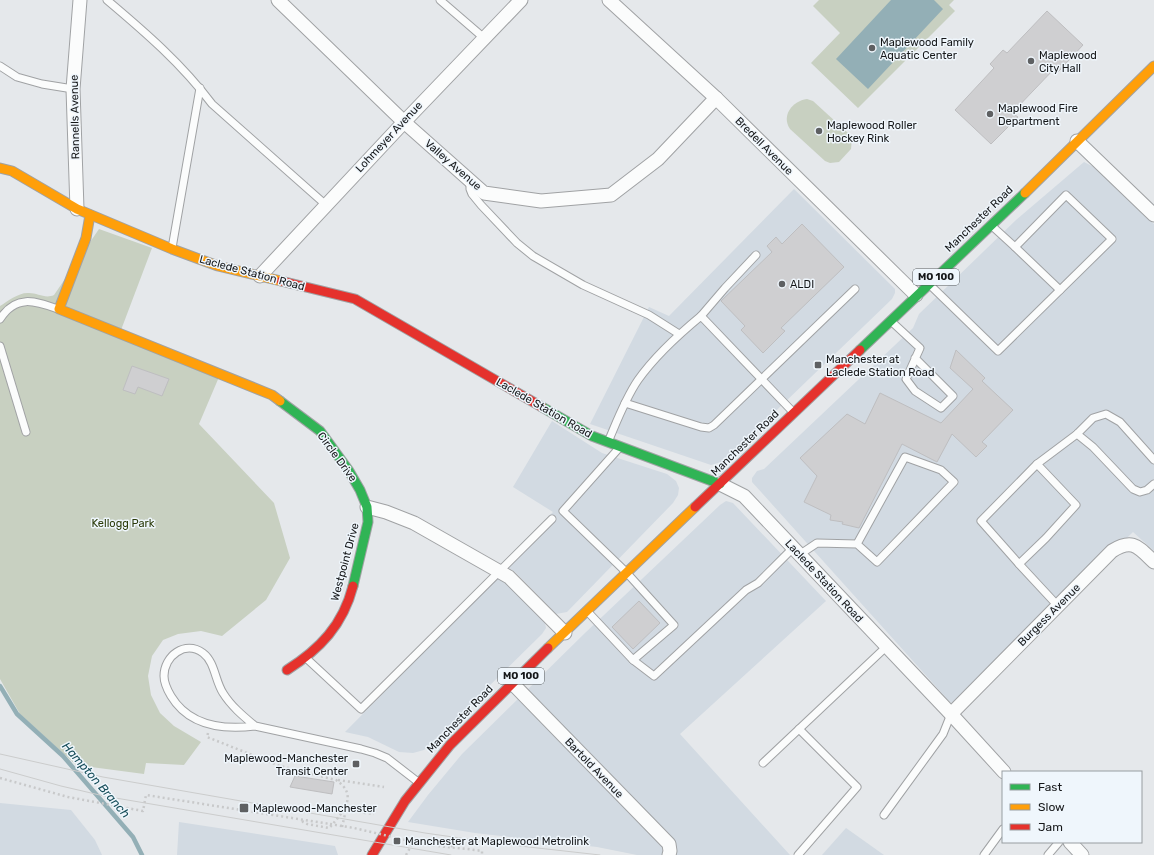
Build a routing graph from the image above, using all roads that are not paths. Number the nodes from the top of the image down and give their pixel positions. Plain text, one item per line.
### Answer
1 (80, 0) edge
2 (107, 0) edge
3 (278, 0) edge
4 (440, 0) edge
5 (521, 0) edge
6 (610, 0) edge
7 (484, 38) junction
8 (0, 66) edge
9 (1154, 66) edge
10 (200, 88) junction
11 (73, 89) junction
12 (716, 98) junction
13 (404, 122) junction
14 (1077, 141) junction
15 (0, 168) edge
16 (470, 181) junction
17 (326, 205) junction
18 (77, 210) junction
19 (90, 215) junction
20 (1154, 215) edge
21 (991, 224) junction
22 (1015, 247) junction
23 (172, 249) junction
24 (756, 256) dead end
25 (260, 276) junction
26 (929, 284) junction
27 (855, 289) dead end
28 (1060, 290) junction
29 (916, 295) junction
30 (59, 309) junction
31 (701, 316) junction
32 (0, 319) edge
33 (890, 320) junction
34 (679, 334) junction
35 (0, 346) edge
36 (915, 358) junction
37 (762, 380) junction
38 (625, 403) junction
39 (794, 413) junction
40 (26, 432) dead end
41 (1077, 434) junction
42 (608, 442) junction
43 (620, 446) junction
44 (1154, 460) edge
45 (1037, 464) junction
46 (720, 484) junction
47 (1154, 484) edge
48 (367, 507) junction
49 (552, 519) dead end
50 (858, 544) junction
51 (796, 552) junction
52 (1154, 562) edge
53 (1020, 564) junction
54 (500, 571) junction
55 (626, 572) junction
56 (1058, 606) junction
57 (587, 611) junction
58 (565, 633) junction
59 (886, 646) junction
60 (306, 658) junction
61 (633, 660) junction
62 (287, 670) dead end
63 (513, 684) junction
64 (951, 714) junction
65 (255, 726) junction
66 (798, 729) junction
67 (763, 763) dead end
68 (1003, 771) edge
69 (419, 782) junction
70 (884, 815) dead end
71 (1002, 830) edge
72 (1058, 843) edge
73 (1071, 843) edge
74 (372, 855) edge
75 (669, 855) edge
76 (798, 855) edge
77 (984, 855) edge
78 (1048, 855) edge
79 (1082, 855) edge

1 - 11 street, Rannells Avenue
2 - 10 lane
3 - 13 street, Valley Avenue
4 - 7 lane
5 - 7 street, Lohmeyer Avenue
6 - 12 street, Bredell Avenue
7 - 13 street, Lohmeyer Avenue
8 - 11 lane
9 - 14 street, Manchester Road / MO 100
10 - 17 lane
10 - 23 lane
11 - 18 street, Rannells Avenue
12 - 16 street, Valley Avenue
12 - 29 street, Bredell Avenue
13 - 16 street, Valley Avenue
13 - 17 street, Lohmeyer Avenue
14 - 20 street
14 - 21 street, Manchester Road / MO 100
15 - 18 street, Laclede Station Road
16 - 34 lane
17 - 25 street, Lohmeyer Avenue
18 - 19 street, Laclede Station Road
19 - 23 street, Laclede Station Road
19 - 30 street
21 - 22 lane
21 - 26 street, Manchester Road / MO 100
22 - 28 lane
22 - 28 lane
23 - 25 street, Laclede Station Road
24 - 31 lane
25 - 42 street, Laclede Station Road
26 - 28 lane
26 - 29 street, Manchester Road / MO 100
27 - 37 lane
29 - 33 street, Manchester Road / MO 100
30 - 32 lane
30 - 48 street, Circle Drive
31 - 34 lane
31 - 37 lane
33 - 36 lane
33 - 39 street, Manchester Road / MO 100
34 - 38 lane
35 - 40 lane
36 - 36 lane
37 - 38 lane
37 - 39 lane
38 - 42 lane
39 - 46 street, Manchester Road / MO 100
41 - 44 lane
41 - 45 lane
41 - 47 lane
42 - 43 street, Laclede Station Road
43 - 46 street, Laclede Station Road
43 - 55 lane
45 - 53 lane
45 - 53 lane
46 - 51 street, Laclede Station Road
46 - 55 street, Manchester Road / MO 100
48 - 54 street
48 - 60 street, Westpoint Drive
49 - 54 lane
50 - 50 lane
50 - 51 lane
51 - 59 street, Laclede Station Road
51 - 61 lane
52 - 56 street, Burgess Avenue
53 - 56 lane
54 - 58 street
54 - 60 lane
55 - 57 street, Manchester Road / MO 100
55 - 61 lane
56 - 64 street, Burgess Avenue
57 - 58 street, Manchester Road / MO 100
57 - 61 lane
58 - 63 street, Manchester Road / MO 100
59 - 64 street, Laclede Station Road
59 - 66 lane
60 - 62 street, Westpoint Drive
63 - 69 street, Manchester Road / MO 100
63 - 75 street, Bartold Avenue
64 - 68 street, Laclede Station Road
64 - 70 lane
65 - 65 lane
65 - 69 lane
66 - 67 lane
66 - 76 lane
69 - 74 street, Manchester Road / MO 100
71 - 77 lane
72 - 78 lane
73 - 79 street

